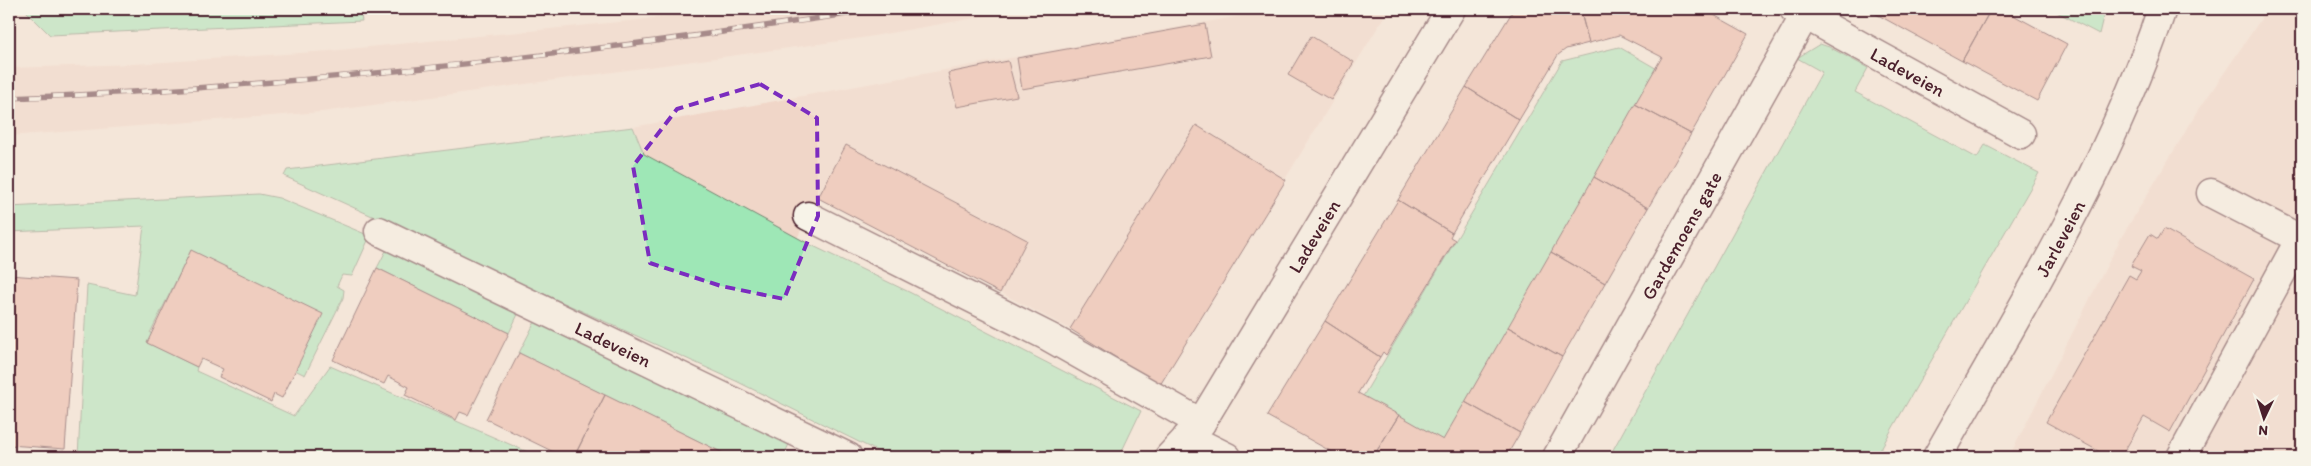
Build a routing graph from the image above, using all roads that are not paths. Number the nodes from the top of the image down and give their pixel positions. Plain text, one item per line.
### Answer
1 (1451, 9) edge
2 (2162, 9) edge
3 (1800, 12) edge
4 (2021, 134) dead end
5 (2211, 193) dead end
6 (808, 216) dead end
7 (379, 231) dead end
8 (1194, 430) junction
9 (848, 457) edge
10 (1170, 457) edge
11 (1227, 457) edge
12 (1557, 457) edge
13 (1937, 457) edge
14 (2181, 457) edge

1 - 8 street, Ladeveien
2 - 13 street, Jarleveien
3 - 4 street, Ladeveien
3 - 12 street, Gardemoens gate
5 - 14 street
6 - 8 street
7 - 9 street, Ladeveien
8 - 10 street, Ladeveien
8 - 11 street

